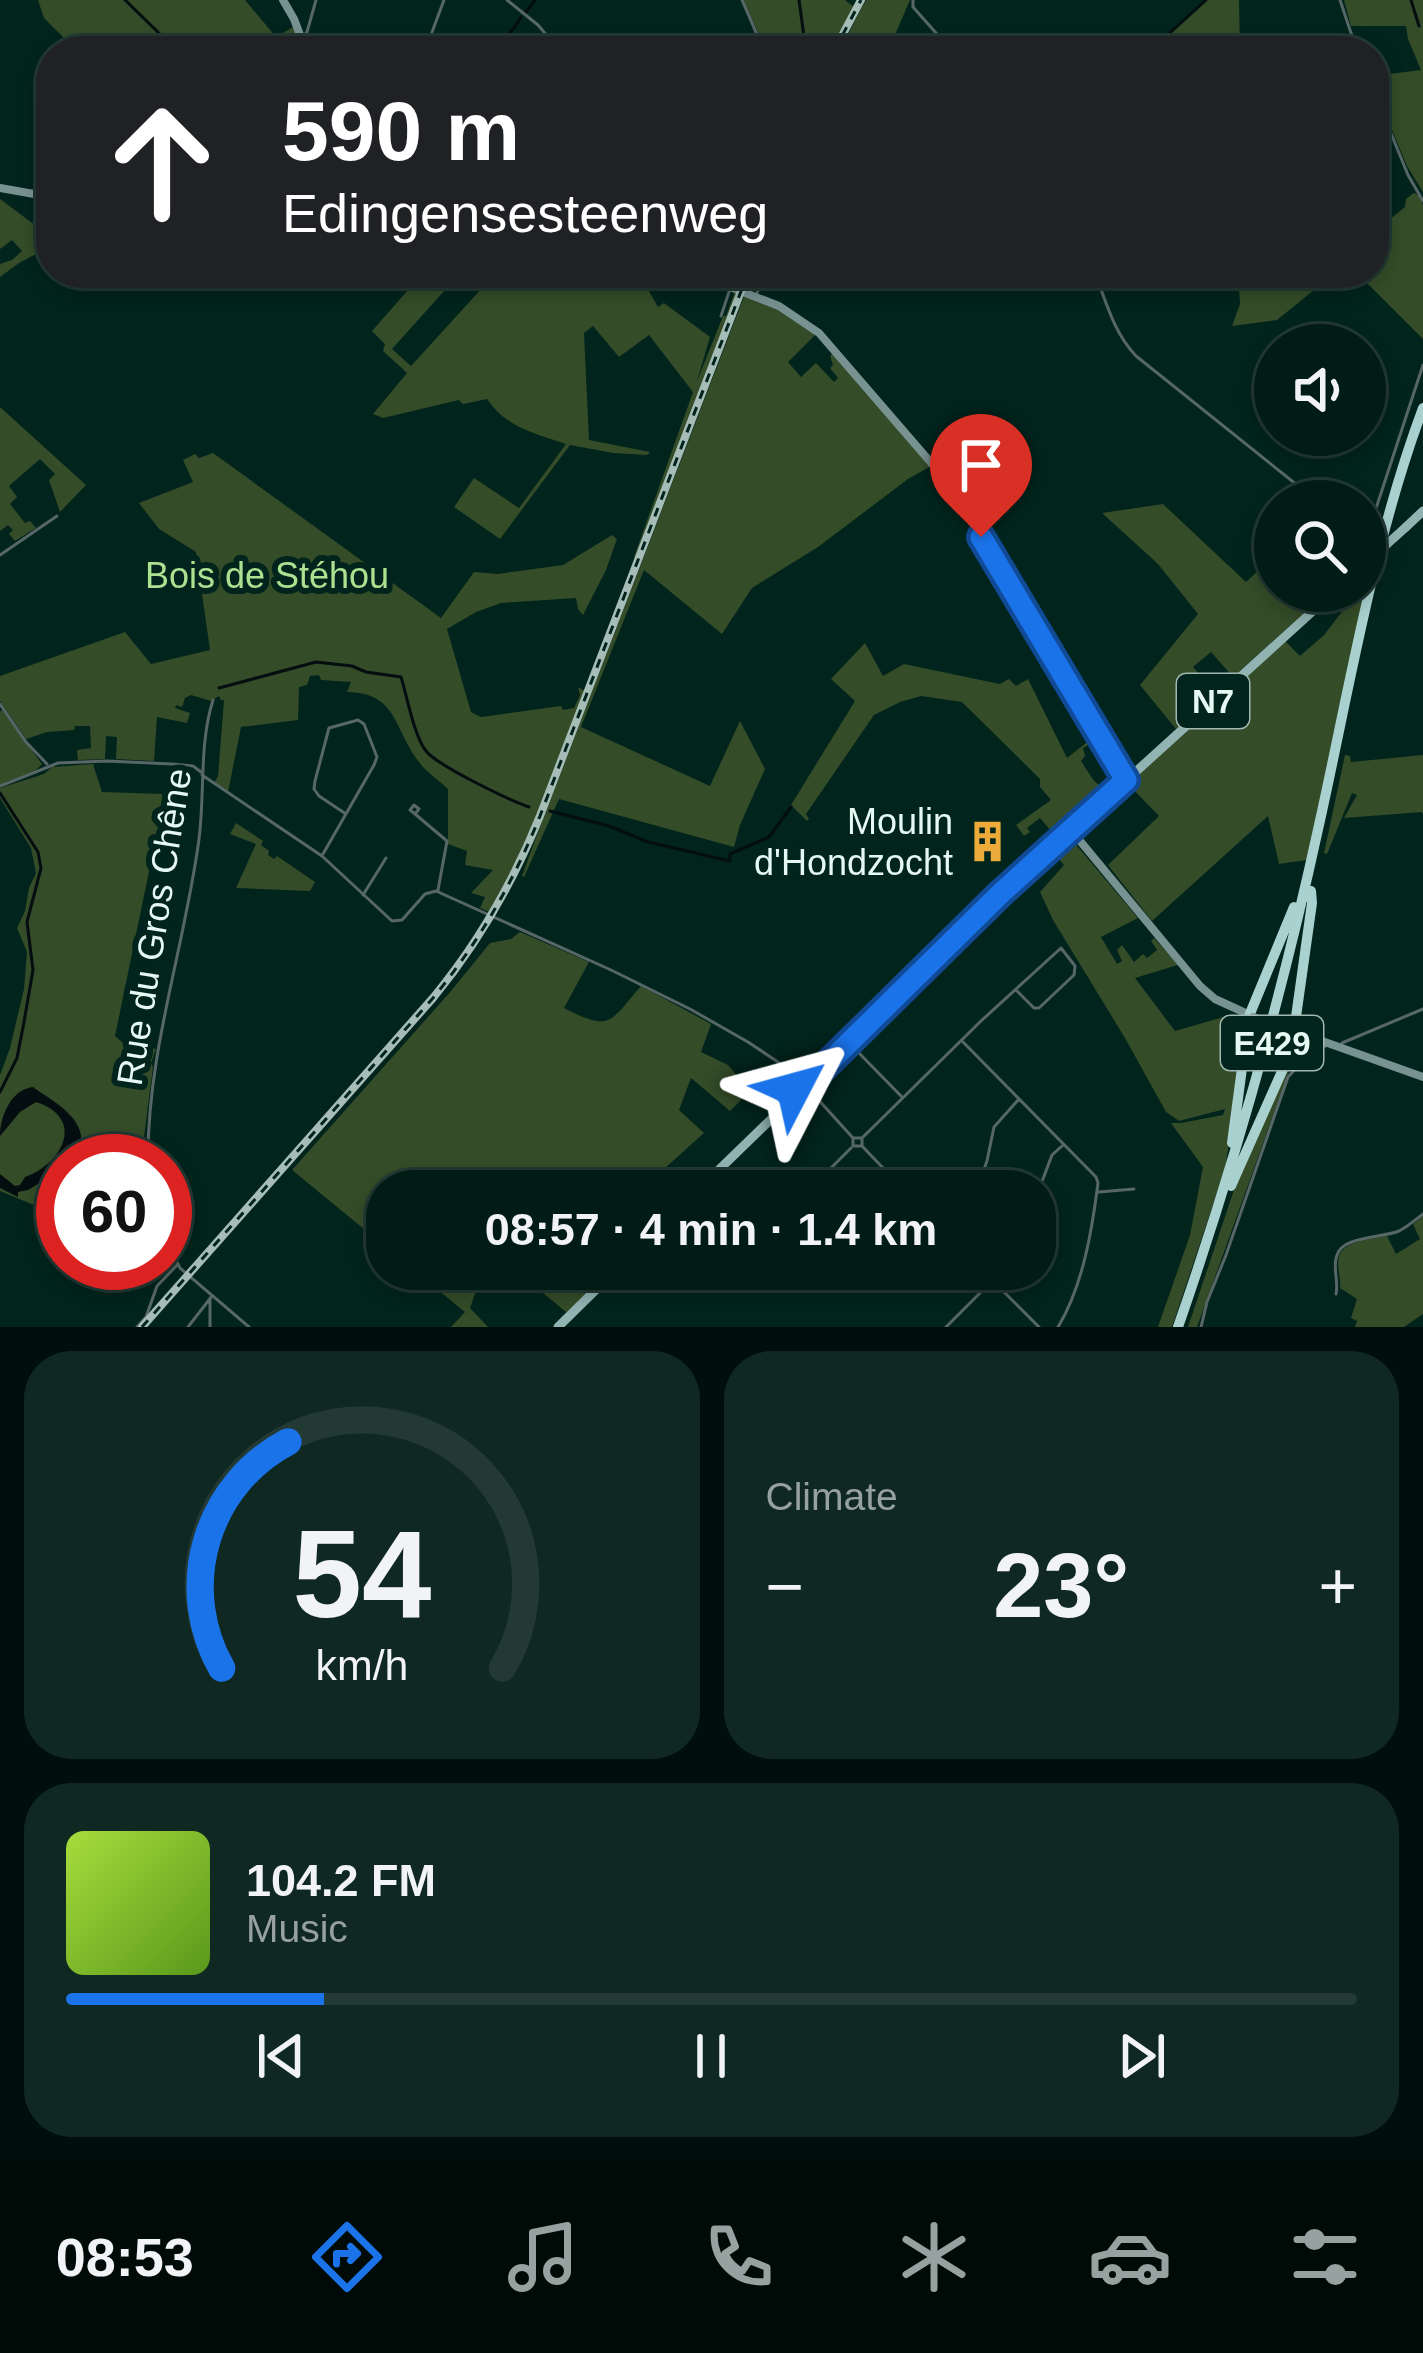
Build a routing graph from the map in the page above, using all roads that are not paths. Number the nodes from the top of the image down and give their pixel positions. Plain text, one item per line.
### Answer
1 (283, 0) edge
2 (316, 0) edge
3 (444, 0) edge
4 (507, 0) edge
5 (742, 0) edge
6 (913, 0) edge
7 (1340, 0) edge
8 (300, 36) edge
9 (304, 36) edge
10 (432, 36) edge
11 (547, 36) edge
12 (758, 36) edge
13 (939, 36) edge
14 (1352, 36) edge
15 (1389, 129) edge
16 (0, 188) edge
17 (36, 194) edge
18 (1423, 201) edge
19 (731, 288) edge
20 (734, 288) edge
21 (759, 288) edge
22 (1101, 288) edge
23 (756, 296) junction
24 (722, 316) dead end
25 (1423, 365) edge
26 (1423, 408) edge
27 (1423, 427) edge
28 (1291, 480) edge
29 (1385, 480) edge
30 (1423, 511) edge
31 (57, 516) dead end
32 (1386, 545) edge
33 (0, 555) edge
34 (1312, 612) edge
35 (213, 700) dead end
36 (0, 704) edge
37 (48, 765) junction
38 (202, 775) junction
39 (1126, 780) junction
40 (0, 786) edge
41 (346, 814) junction
42 (415, 814) dead end
43 (1071, 830) junction
44 (322, 856) junction
45 (386, 858) dead end
46 (1309, 884) junction
47 (437, 892) junction
48 (364, 896) junction
49 (1016, 990) junction
50 (1423, 1009) edge
51 (1251, 1016) junction
52 (1294, 1031) junction
53 (962, 1040) junction
54 (1328, 1043) junction
55 (1339, 1048) junction
56 (858, 1052) dead end
57 (1423, 1077) edge
58 (803, 1087) junction
59 (903, 1097) junction
60 (1019, 1099) junction
61 (148, 1134) edge
62 (853, 1138) junction
63 (862, 1138) junction
64 (1063, 1144) junction
65 (853, 1146) junction
66 (862, 1147) junction
67 (718, 1170) edge
68 (829, 1170) edge
69 (884, 1170) edge
70 (984, 1170) edge
71 (1046, 1170) edge
72 (1134, 1189) dead end
73 (1097, 1192) junction
74 (1224, 1194) junction
75 (1423, 1214) edge
76 (192, 1278) edge
77 (156, 1290) edge
78 (596, 1290) edge
79 (985, 1290) edge
80 (1002, 1290) edge
81 (1336, 1294) dead end
82 (212, 1297) junction
83 (137, 1327) edge
84 (188, 1327) edge
85 (210, 1327) edge
86 (249, 1327) edge
87 (558, 1327) edge
88 (946, 1327) edge
89 (1039, 1327) edge
90 (1058, 1327) edge
91 (1180, 1327) edge
92 (1201, 1327) edge

1 - 8 street
2 - 9 street
3 - 10 street
4 - 11 street
5 - 12 street
6 - 13 street
7 - 14 street
15 - 18 street
16 - 17 street
19 - 24 street
20 - 23 street
21 - 23 street
22 - 28 street
23 - 39 street
25 - 29 street
26 - 46 highway, E429
27 - 46 highway, E429
30 - 32 main road, bridge
31 - 33 street
34 - 39 main road, N7
35 - 38 street, Rue du Gros Chêne
36 - 37 street
37 - 38 street
37 - 40 street
38 - 44 street
38 - 61 street, Rue du Gros Chêne
39 - 43 main road, N7
41 - 41 street
41 - 44 street
42 - 47 street
43 - 51 street
43 - 58 main road, N7
44 - 48 street
45 - 48 street
46 - 51 highway
46 - 52 highway
46 - 74 highway, E429
47 - 48 street
47 - 58 street
49 - 49 street
49 - 53 street
50 - 55 street
51 - 52 street, bridge
51 - 74 highway
52 - 54 street
52 - 74 highway
53 - 59 street
53 - 60 street
54 - 55 street
54 - 92 street
55 - 57 street
56 - 59 street
58 - 62 street
58 - 67 main road, N7
59 - 63 street
60 - 64 street
60 - 70 street
62 - 63 street
62 - 65 street
63 - 66 street
64 - 71 street
64 - 73 street
65 - 66 street
65 - 68 street
66 - 69 street
72 - 73 street
73 - 90 street
74 - 91 highway, E429
75 - 81 street
76 - 82 street
77 - 83 street
78 - 87 main road
79 - 88 street
80 - 89 street
82 - 84 street
82 - 85 street
82 - 86 street

